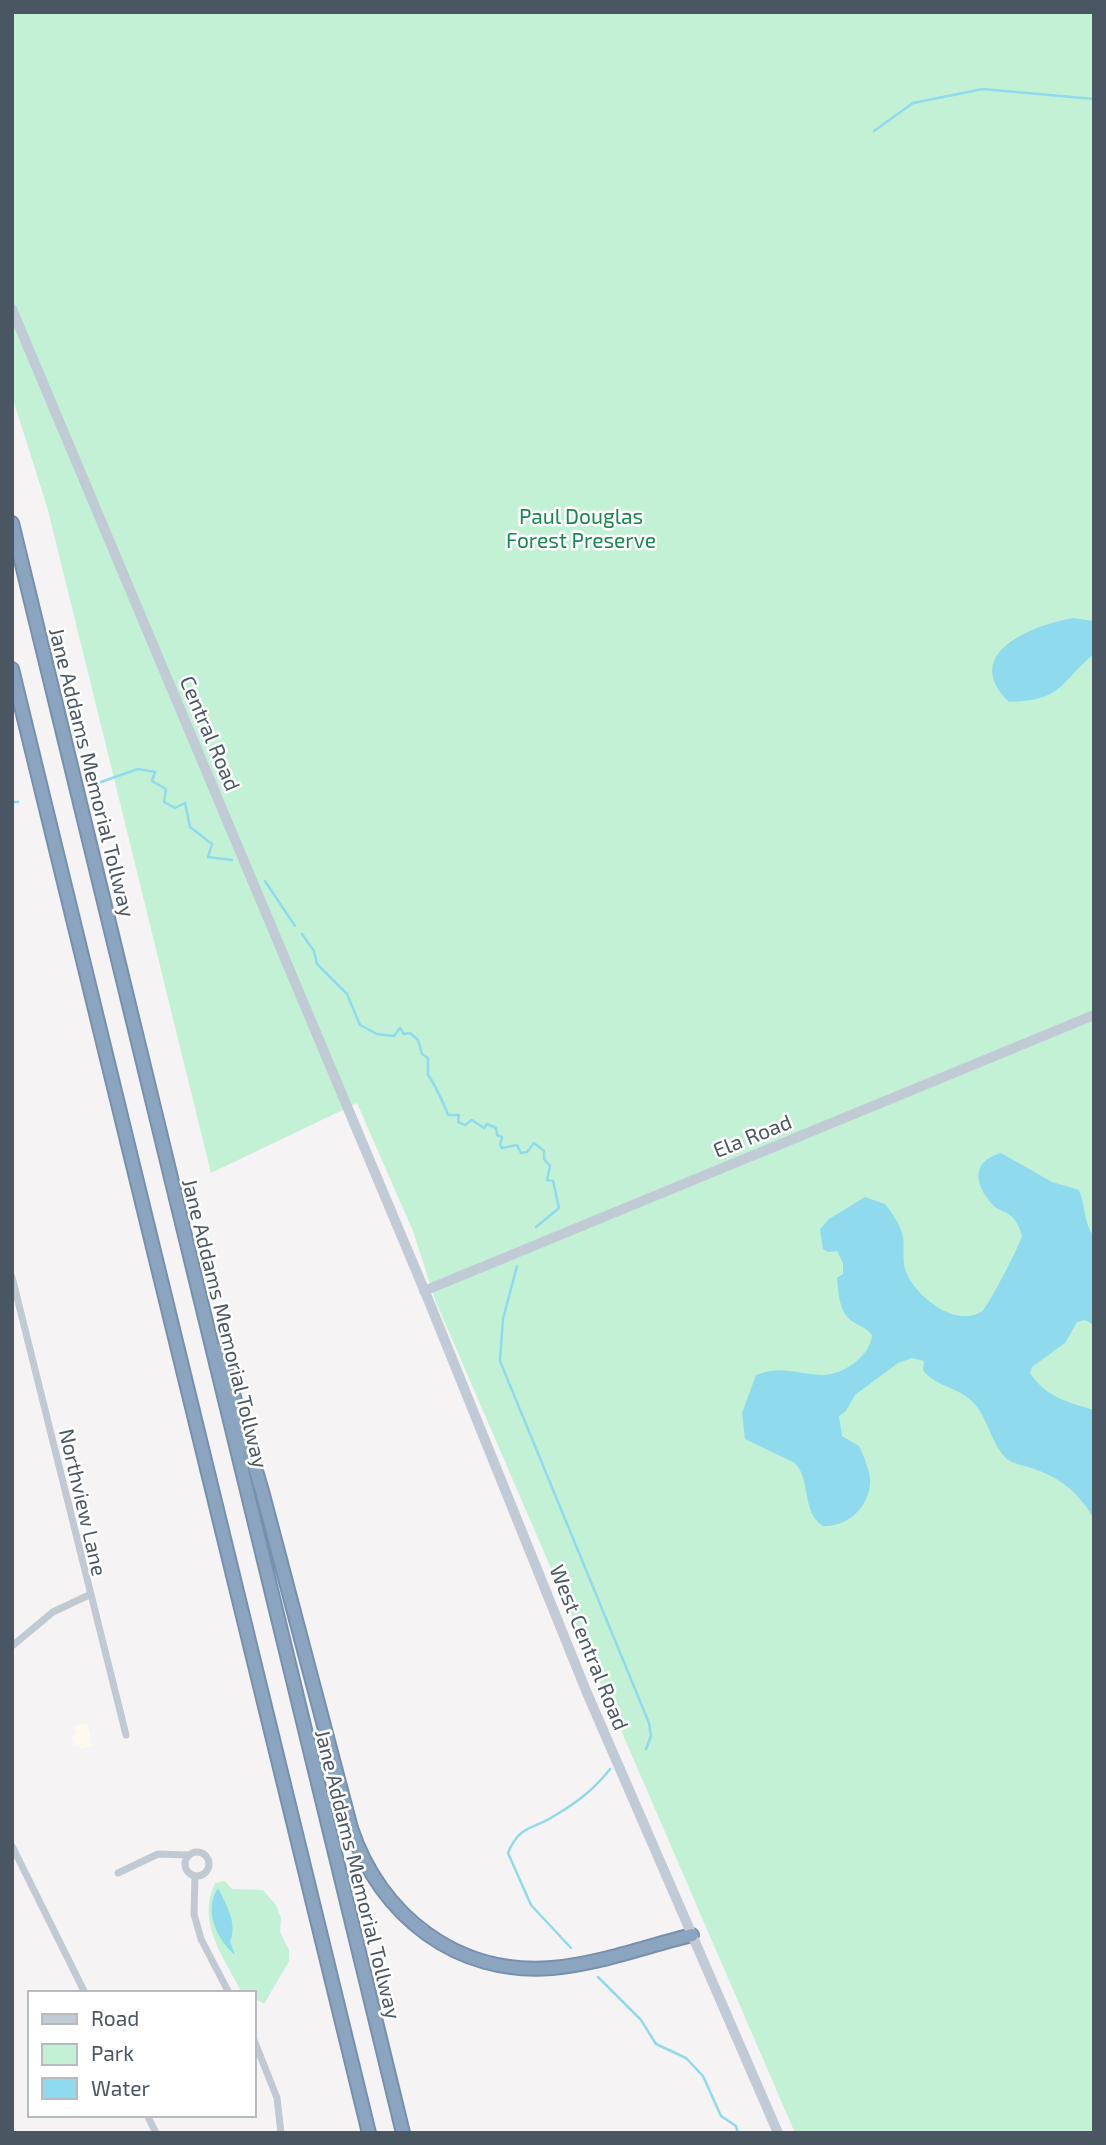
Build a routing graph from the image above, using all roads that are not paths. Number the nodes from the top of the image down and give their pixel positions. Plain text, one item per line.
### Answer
1 (12, 309) edge
2 (12, 523) edge
3 (12, 669) edge
4 (1094, 1015) edge
5 (375, 1172) joint
6 (186, 1239) junction
7 (12, 1277) edge
8 (424, 1291) junction
9 (89, 1595) junction
10 (12, 1646) edge
11 (126, 1735) dead end
12 (12, 1846) edge
13 (188, 1855) junction
14 (118, 1872) dead end
15 (195, 1876) junction
16 (692, 1935) junction
17 (84, 1991) edge
18 (228, 1991) edge
19 (256, 2044) edge
20 (351, 2062) junction
21 (148, 2117) edge
22 (156, 2133) edge
23 (281, 2133) edge
24 (360, 2133) edge
25 (369, 2133) edge
26 (403, 2133) edge
27 (778, 2133) edge

1 - 5 street, Central Road
2 - 6 highway, Jane Addams Memorial Tollway
3 - 20 highway
4 - 8 street, Ela Road
5 - 8 street, West Central Road
6 - 16 highway
6 - 26 highway, Jane Addams Memorial Tollway
7 - 9 street, Northview Lane
8 - 16 street, West Central Road
9 - 10 street
9 - 11 street, Northview Lane
12 - 17 street
13 - 14 street
13 - 15 street
13 - 15 street
15 - 18 street
16 - 27 street, West Central Road
19 - 23 street
20 - 24 highway
20 - 25 highway
21 - 22 street

